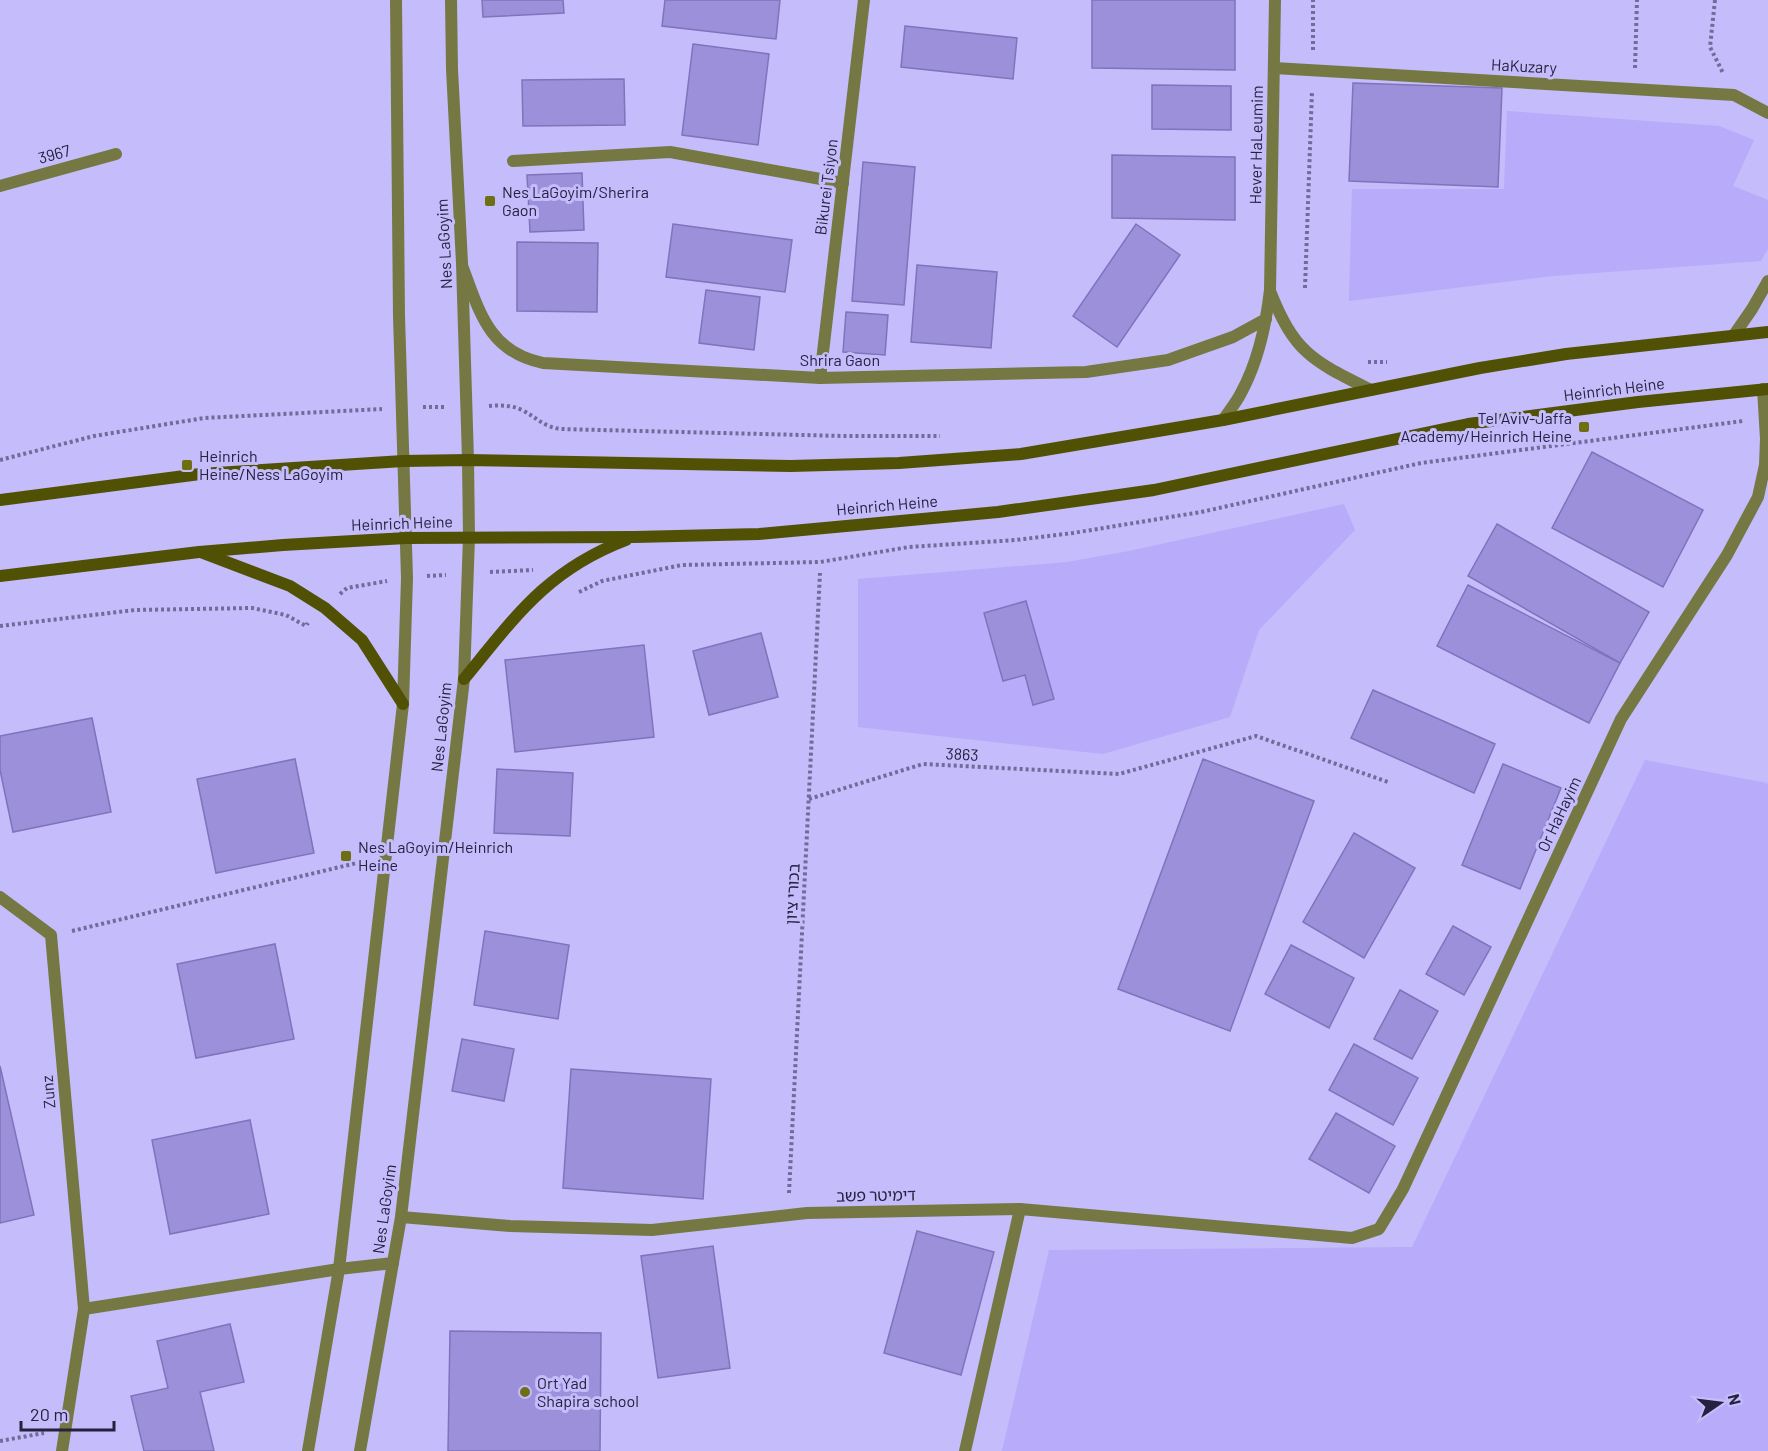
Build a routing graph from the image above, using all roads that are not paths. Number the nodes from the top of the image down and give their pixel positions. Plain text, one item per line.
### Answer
1 (396, 0) edge
2 (451, 0) edge
3 (864, 0) edge
4 (1275, 0) edge
5 (1274, 68) junction
6 (1768, 113) edge
7 (116, 154) dead end
8 (513, 161) dead end
9 (843, 183) junction
10 (0, 186) edge
11 (462, 263) junction
12 (1768, 281) edge
13 (1270, 290) junction
14 (1266, 319) junction
15 (1768, 332) edge
16 (1734, 335) junction
17 (820, 378) junction
18 (1766, 389) edge
19 (1371, 390) junction
20 (1223, 420) junction
21 (468, 460) junction
22 (404, 461) junction
23 (0, 500) edge
24 (469, 537) junction
25 (635, 537) junction
26 (406, 538) junction
27 (199, 552) junction
28 (0, 576) edge
29 (464, 680) junction
30 (403, 704) junction
31 (0, 897) edge
32 (1020, 1209) junction
33 (401, 1217) junction
34 (1352, 1238) joint
35 (393, 1263) junction
36 (339, 1269) junction
37 (84, 1309) junction
38 (62, 1451) edge
39 (308, 1451) edge
40 (360, 1451) edge
41 (965, 1451) edge

1 - 22 street
2 - 11 street, Nes LaGoyim
3 - 9 street, Bikurei Tsiyon
4 - 5 street, Hever HaLeumim
5 - 6 street, HaKuzary
5 - 13 street, Hever HaLeumim
7 - 10 street, 3967
8 - 9 street
9 - 17 street, Bikurei Tsiyon
11 - 17 street, Shrira Gaon
11 - 21 street, Nes LaGoyim
12 - 16 street
13 - 14 street, Hever HaLeumim
13 - 19 street, Hever HaLeumim
14 - 17 street, Shrira Gaon
14 - 20 street, Hever HaLeumim
15 - 16 main road
16 - 19 main road
18 - 25 main road, Heinrich Heine
18 - 34 street, Or HaHayim
19 - 20 main road
20 - 21 main road
21 - 22 main road
21 - 24 street, Nes LaGoyim
22 - 23 main road
22 - 26 street
24 - 25 main road, Heinrich Heine
24 - 26 main road, Heinrich Heine
24 - 29 street, Nes LaGoyim
25 - 29 main road
26 - 27 main road, Heinrich Heine
26 - 30 street
27 - 28 main road, Heinrich Heine
27 - 30 main road
29 - 33 street, Nes LaGoyim
30 - 36 street
31 - 37 street, Zunz
32 - 33 street, דימיטר פשב
32 - 34 street, דימיטר פשב
32 - 41 street
33 - 35 street, Nes LaGoyim
35 - 36 street
35 - 40 street, Nes LaGoyim
36 - 37 street
36 - 39 street
37 - 38 street, Zunz

